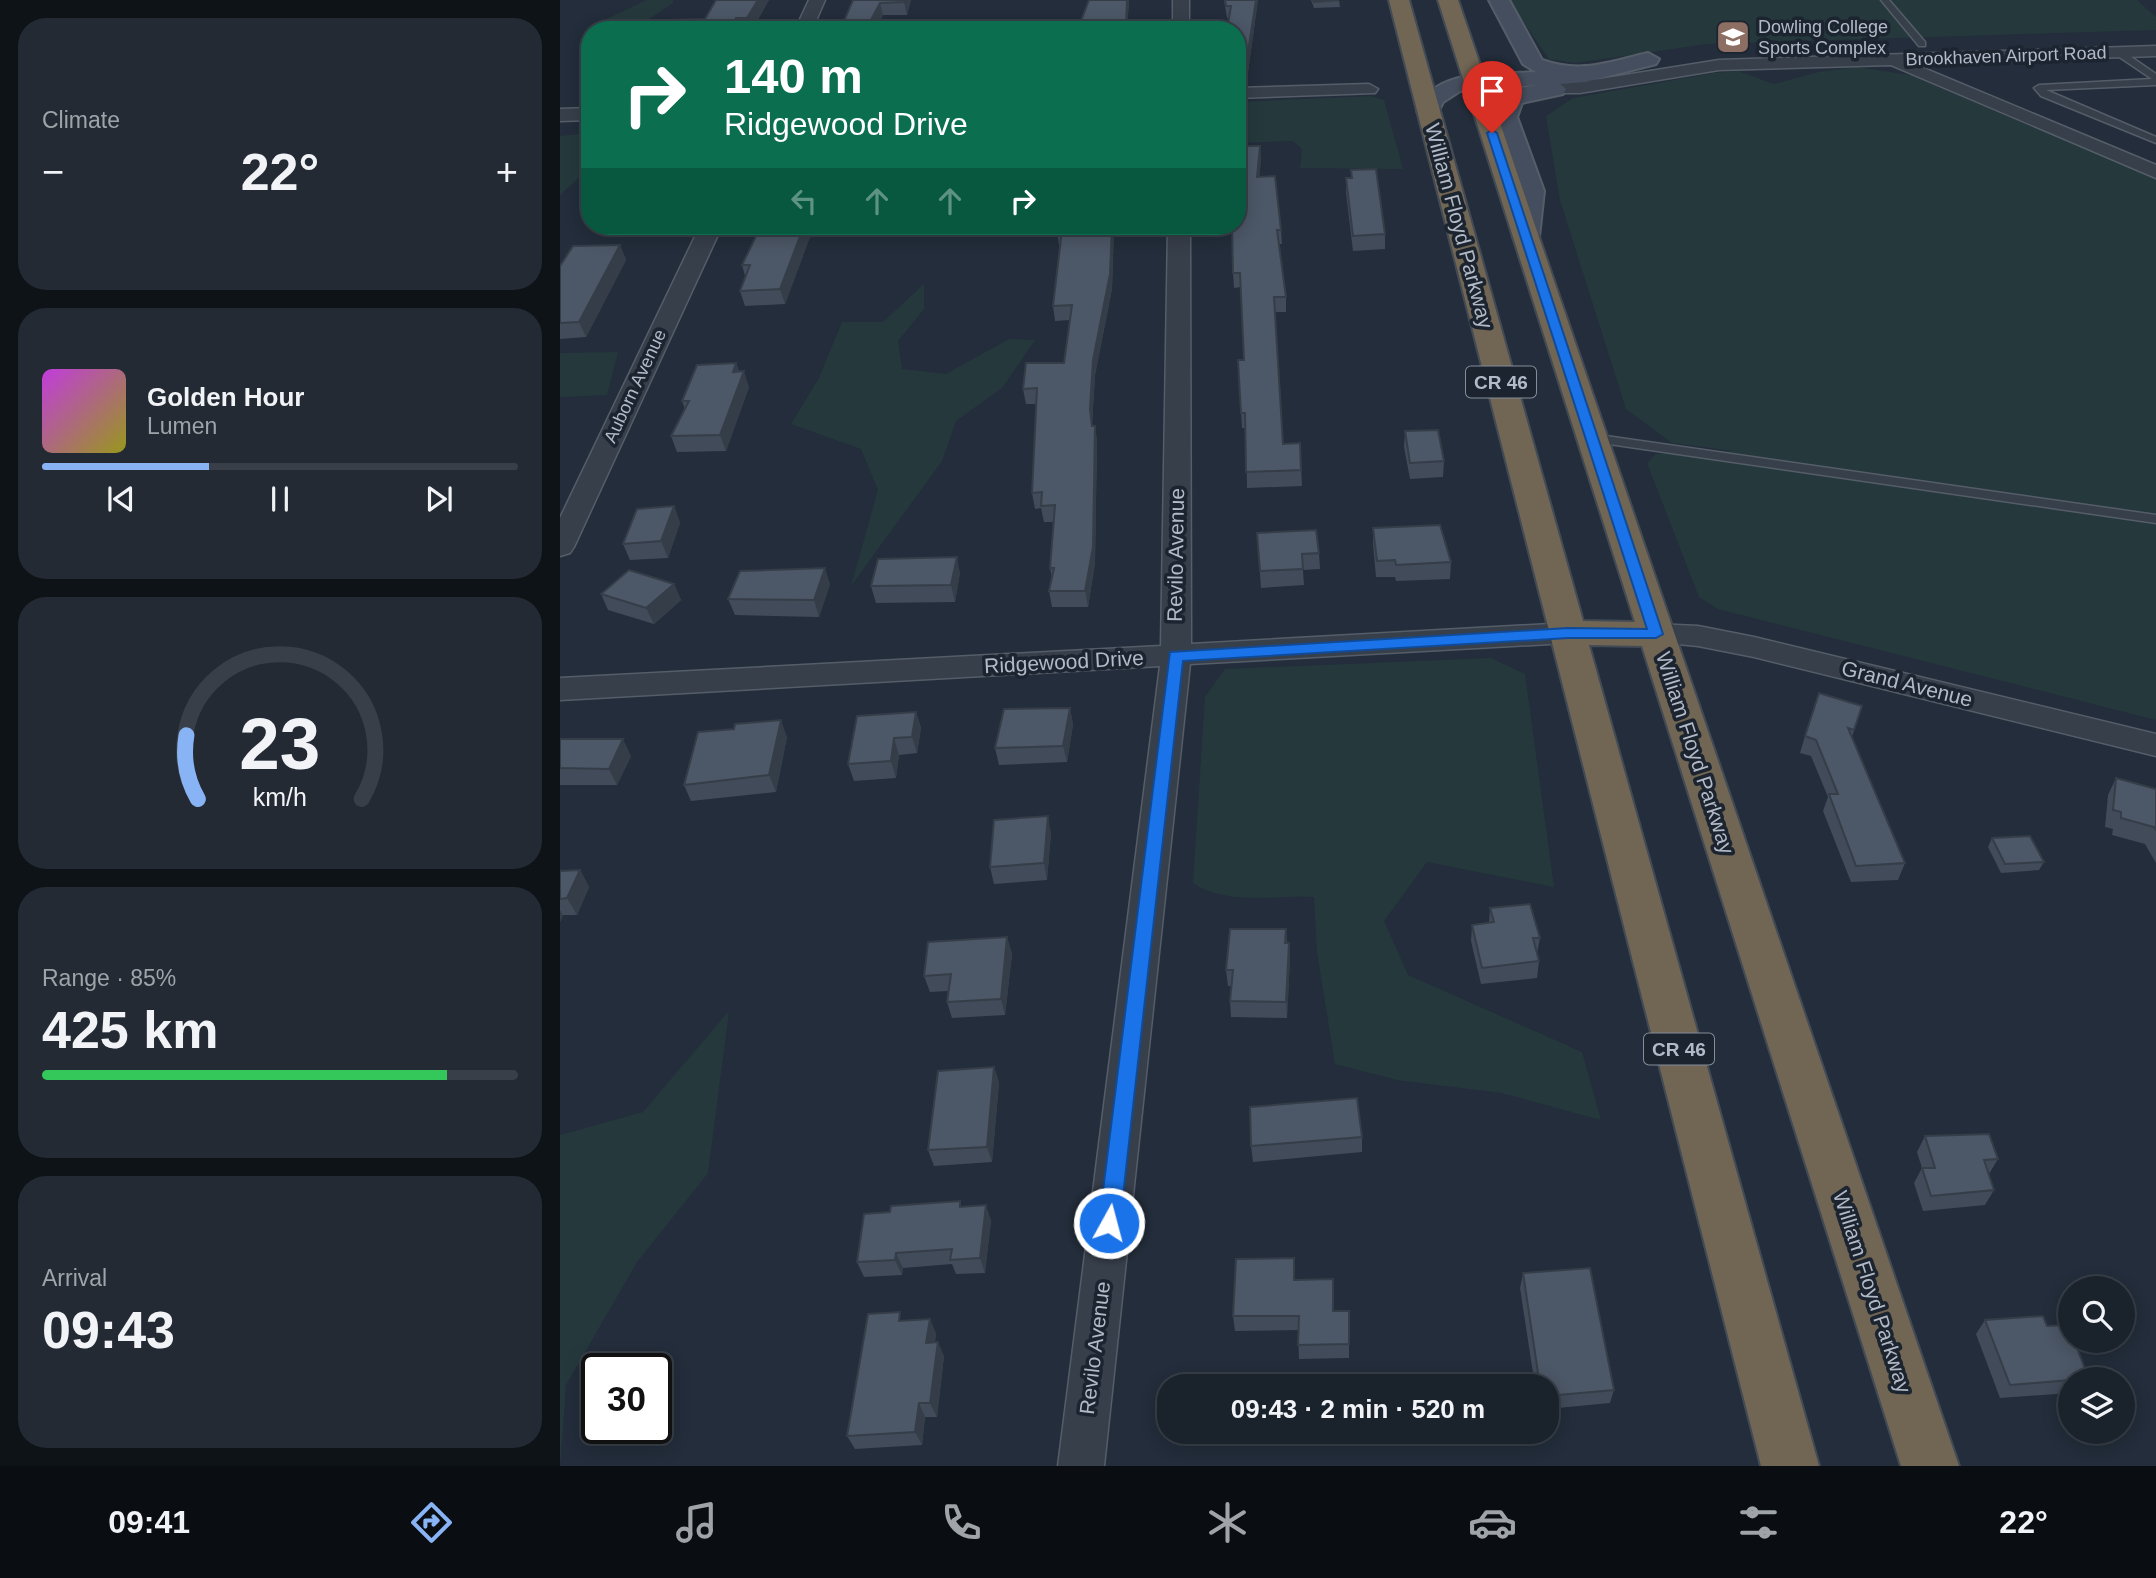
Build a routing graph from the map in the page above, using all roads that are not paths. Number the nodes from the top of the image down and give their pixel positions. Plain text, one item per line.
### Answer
1 (817, 0) edge
2 (1181, 0) edge
3 (1399, 0) edge
4 (1448, 0) edge
5 (1885, 0) edge
6 (1489, 2) edge
7 (807, 21) edge
8 (1181, 21) edge
9 (2156, 37) edge
10 (2103, 39) junction
11 (1922, 44) junction
12 (1855, 46) junction
13 (2156, 51) edge
14 (2118, 52) junction
15 (1648, 59) junction
16 (1888, 59) junction
17 (1526, 79) junction
18 (2156, 80) edge
19 (1475, 81) junction
20 (1560, 88) junction
21 (1369, 89) dead end
22 (1246, 93) edge
23 (1428, 111) junction
24 (581, 114) edge
25 (560, 115) edge
26 (2156, 140) edge
27 (2156, 172) edge
28 (706, 235) edge
29 (1180, 235) edge
30 (1526, 237) junction
31 (1592, 438) junction
32 (2156, 519) edge
33 (560, 547) edge
34 (1568, 633) junction
35 (1656, 634) junction
36 (1175, 656) junction
37 (560, 689) edge
38 (2156, 745) edge
39 (1081, 1466) edge
40 (1790, 1466) edge
41 (1930, 1466) edge

1 - 7 street
2 - 8 street
3 - 23 highway, William Floyd Parkway / CR 46
4 - 19 highway, William Floyd Parkway / CR 46
5 - 11 lane
6 - 15 street
6 - 17 street
9 - 10 street, Brookhaven Airport Road
10 - 11 street, Brookhaven Airport Road
10 - 14 street, Brookhaven Airport Road
11 - 12 street, Brookhaven Airport Road
12 - 15 street, Brookhaven Airport Road
12 - 16 street
13 - 14 street, Brookhaven Airport Road
14 - 16 street, Brookhaven Airport Road
14 - 18 lane
15 - 17 street
16 - 20 street, Brookhaven Airport Road
16 - 27 street
17 - 19 street
17 - 20 street
18 - 26 lane
19 - 23 street
19 - 30 highway, William Floyd Parkway / CR 46
20 - 30 street
21 - 22 street
23 - 34 highway, William Floyd Parkway / CR 46
24 - 25 street
28 - 33 street, Auborn Avenue
29 - 36 street, Revilo Avenue
30 - 31 highway, William Floyd Parkway / CR 46
31 - 32 lane
31 - 35 highway, William Floyd Parkway / CR 46
34 - 35 highway
34 - 36 street, Ridgewood Drive
34 - 40 highway, William Floyd Parkway / CR 46
35 - 38 street, Grand Avenue
35 - 41 highway, William Floyd Parkway / CR 46
36 - 37 street, Ridgewood Drive
36 - 39 street, Revilo Avenue

